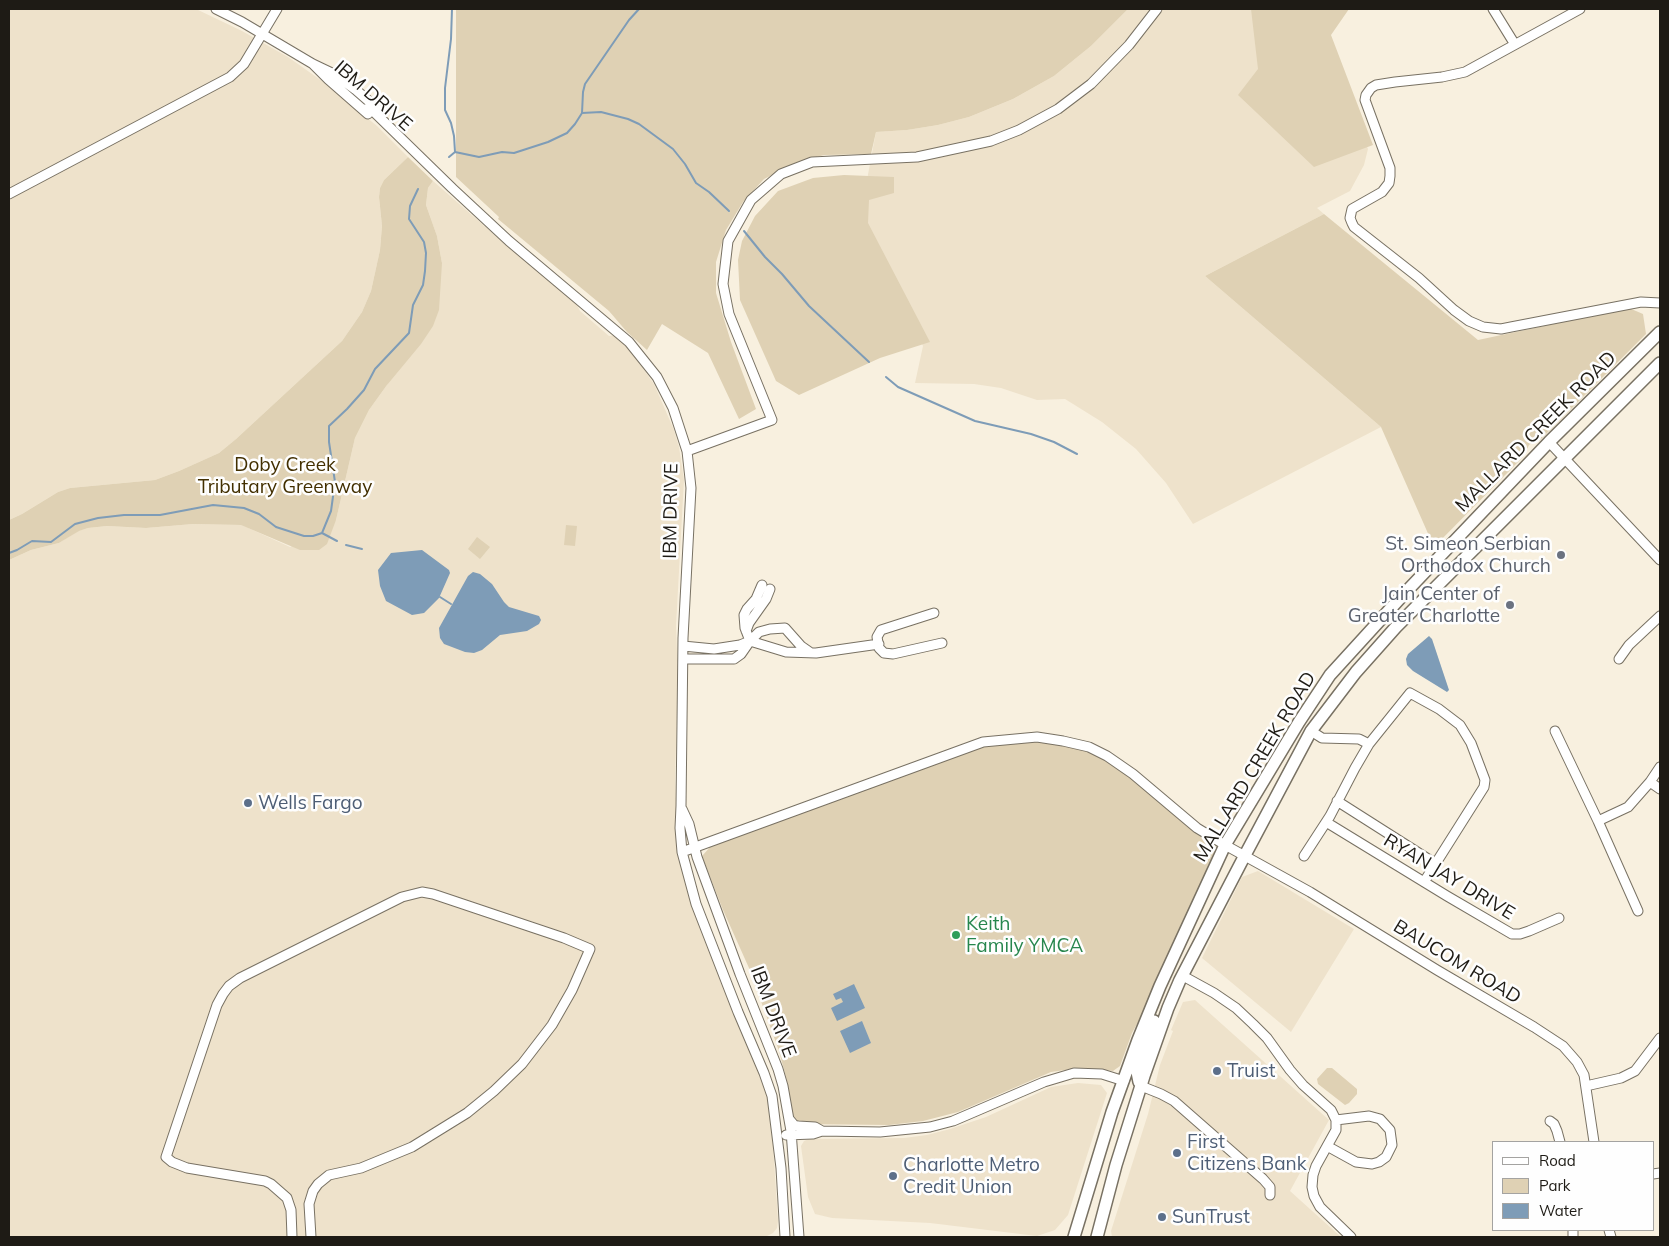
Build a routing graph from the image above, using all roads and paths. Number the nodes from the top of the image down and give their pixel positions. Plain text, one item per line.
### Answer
1 (216, 9) edge
2 (277, 9) edge
3 (1157, 9) edge
4 (1493, 9) edge
5 (1580, 9) edge
6 (262, 33) junction
7 (1514, 43) junction
8 (313, 64) junction
9 (413, 150) junction
10 (9, 194) edge
11 (1660, 303) edge
12 (1660, 332) edge
13 (1660, 363) edge
14 (1548, 442) junction
15 (687, 451) junction
16 (1564, 458) junction
17 (1660, 560) edge
18 (762, 585) dead end
19 (770, 589) dead end
20 (753, 601) junction
21 (760, 608) junction
22 (934, 613) dead end
23 (1660, 616) edge
24 (746, 631) junction
25 (750, 641) junction
26 (879, 644) junction
27 (942, 644) dead end
28 (683, 646) junction
29 (811, 654) junction
30 (684, 659) junction
31 (1619, 659) dead end
32 (1555, 731) dead end
33 (1311, 732) junction
34 (1369, 744) junction
35 (1660, 767) edge
36 (1650, 782) junction
37 (1660, 789) edge
38 (1338, 801) junction
39 (681, 806) junction
40 (1598, 821) junction
41 (1326, 822) junction
42 (1225, 845) junction
43 (696, 848) junction
44 (682, 852) junction
45 (1304, 856) dead end
46 (1244, 857) junction
47 (1436, 864) junction
48 (1424, 882) junction
49 (1638, 912) dead end
50 (1559, 918) dead end
51 (1183, 976) junction
52 (1164, 978) junction
53 (1660, 1038) edge
54 (1124, 1081) junction
55 (1141, 1086) junction
56 (1586, 1086) junction
57 (789, 1119) junction
58 (1336, 1120) junction
59 (1550, 1121) dead end
60 (822, 1131) junction
61 (778, 1135) junction
62 (791, 1135) junction
63 (1560, 1141) edge
64 (1594, 1141) edge
65 (1328, 1146) junction
66 (1270, 1194) dead end
67 (292, 1237) edge
68 (311, 1237) edge
69 (785, 1237) edge
70 (799, 1237) edge
71 (1074, 1237) edge
72 (1098, 1237) edge
73 (1351, 1237) edge

1 - 6 street, IBM DRIVE
2 - 6 street
3 - 15 street
4 - 7 street
5 - 7 street
6 - 8 street, IBM DRIVE
6 - 10 street
7 - 11 street
8 - 9 street, IBM DRIVE
8 - 9 street, IBM DRIVE
9 - 15 street, IBM DRIVE
12 - 14 main road, MALLARD CREEK ROAD
13 - 16 main road, MALLARD CREEK ROAD
14 - 16 street
14 - 42 main road, MALLARD CREEK ROAD
15 - 28 street, IBM DRIVE
16 - 17 street
16 - 33 main road, MALLARD CREEK ROAD
18 - 20 street
19 - 21 street
20 - 21 street
20 - 24 street
21 - 24 street
22 - 26 street
23 - 31 street
24 - 25 street
25 - 28 street
25 - 29 street
25 - 29 street
25 - 30 street
26 - 27 street
26 - 29 street
28 - 30 street, IBM DRIVE
30 - 39 street, IBM DRIVE
32 - 40 street
33 - 34 street
33 - 46 main road, MALLARD CREEK ROAD
34 - 38 street
34 - 47 street
35 - 36 street
36 - 37 street
36 - 40 street
38 - 41 street
38 - 47 street
39 - 43 street, IBM DRIVE
39 - 44 street, IBM DRIVE
40 - 49 street
41 - 45 street
41 - 48 street, RYAN JAY DRIVE
42 - 43 street, BAUCOM ROAD
42 - 46 street, BAUCOM ROAD
42 - 52 main road, MALLARD CREEK ROAD
43 - 44 street, BAUCOM ROAD
43 - 57 street, IBM DRIVE
44 - 61 street, IBM DRIVE
46 - 51 main road, MALLARD CREEK ROAD
46 - 56 street, BAUCOM ROAD
47 - 48 street
48 - 50 street, RYAN JAY DRIVE
51 - 55 main road, MALLARD CREEK ROAD
51 - 58 street
52 - 54 main road, MALLARD CREEK ROAD
52 - 55 main road
53 - 56 street
54 - 60 street
54 - 71 main road, MALLARD CREEK ROAD
55 - 66 street
55 - 72 main road, MALLARD CREEK ROAD
56 - 64 street, BAUCOM ROAD
57 - 60 street
57 - 62 street, IBM DRIVE
58 - 65 street
58 - 65 street
59 - 63 street
60 - 62 street
61 - 62 street
61 - 69 street, IBM DRIVE
62 - 70 street, IBM DRIVE
65 - 73 street
67 - 68 street

